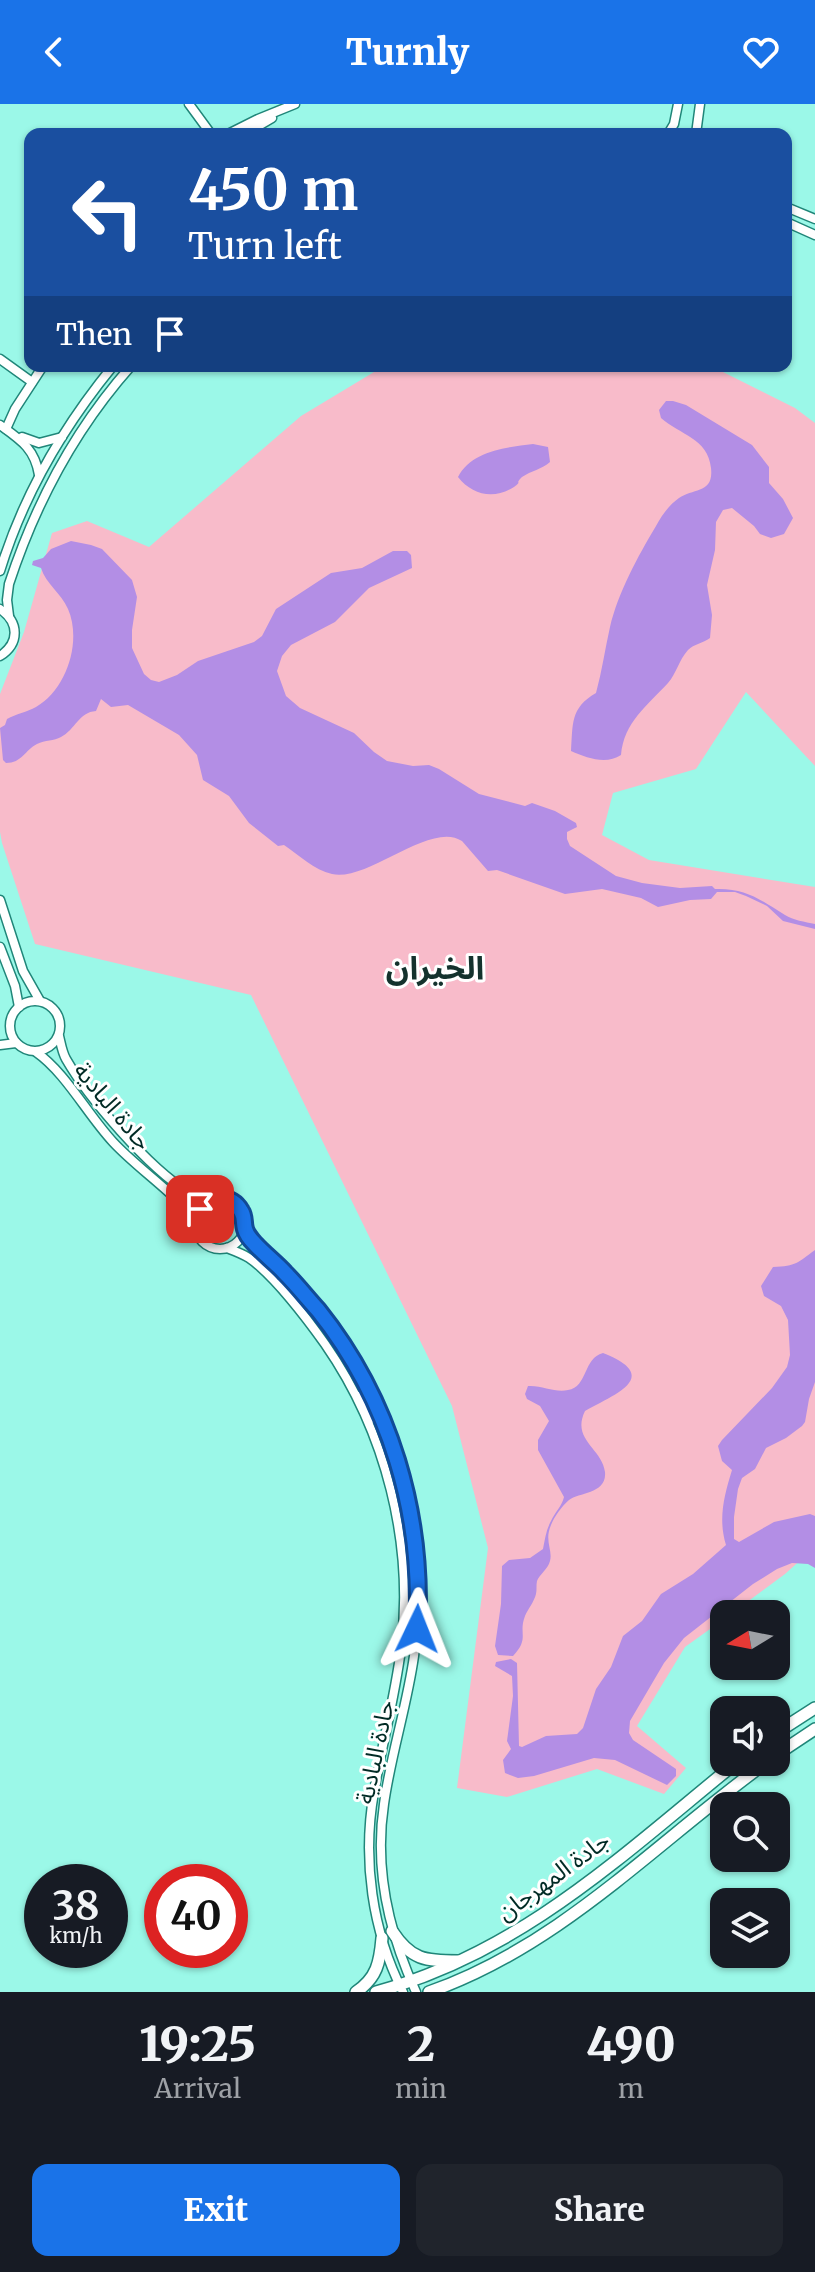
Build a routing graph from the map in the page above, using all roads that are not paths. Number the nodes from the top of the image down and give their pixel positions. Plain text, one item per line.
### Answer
1 (189, 104) edge
2 (295, 104) edge
3 (678, 104) edge
4 (700, 104) edge
5 (280, 110) junction
6 (207, 128) edge
7 (241, 128) edge
8 (254, 128) edge
9 (672, 128) edge
10 (697, 128) edge
11 (792, 209) edge
12 (815, 219) edge
13 (792, 225) edge
14 (815, 235) edge
15 (0, 359) edge
16 (39, 372) edge
17 (109, 372) edge
18 (126, 372) edge
19 (32, 382) junction
20 (4, 428) edge
21 (62, 437) junction
22 (40, 476) junction
23 (0, 571) edge
24 (0, 609) edge
25 (9, 616) junction
26 (0, 656) edge
27 (0, 900) edge
28 (0, 947) edge
29 (40, 1001) junction
30 (19, 1007) junction
31 (10, 1023) junction
32 (0, 1028) edge
33 (59, 1036) junction
34 (16, 1043) junction
35 (0, 1045) edge
36 (36, 1052) junction
37 (212, 1200) junction
38 (195, 1220) junction
39 (245, 1230) junction
40 (227, 1248) junction
41 (355, 1393) junction
42 (383, 1421) junction
43 (815, 1708) edge
44 (790, 1724) edge
45 (815, 1729) edge
46 (790, 1746) edge
47 (720, 1776) edge
48 (749, 1776) edge
49 (387, 1935) junction
50 (462, 1961) junction
51 (461, 1980) junction
52 (408, 1988) edge
53 (356, 1992) edge
54 (376, 1992) edge
55 (429, 1992) edge
56 (451, 1992) edge

1 - 6 street
2 - 5 street
3 - 9 street
4 - 10 street
5 - 7 street
5 - 8 street
11 - 12 street
13 - 14 street
15 - 19 street
16 - 19 street
17 - 21 street
18 - 25 street
19 - 20 street
20 - 21 street
20 - 22 street
21 - 22 street
22 - 23 street
24 - 25 street
25 - 26 street
27 - 29 street
28 - 30 street
29 - 30 street
29 - 33 street
30 - 31 street
31 - 32 street
31 - 34 street
33 - 36 street
33 - 37 street, جادة البادية
34 - 35 street
34 - 36 street
36 - 38 street, جادة البادية
37 - 38 street
37 - 39 street
38 - 40 street
39 - 40 street
39 - 42 street, جادة البادية
40 - 41 street, جادة البادية
41 - 42 street
41 - 49 street, جادة البادية
42 - 49 street, جادة البادية
43 - 44 main road
45 - 46 main road
47 - 50 main road, جادة المهرجان
48 - 51 main road, جادة المهرجان
49 - 50 main road
49 - 52 street, جادة البادية
49 - 53 main road
50 - 52 main road, جادة المهرجان
51 - 55 main road, جادة المهرجان
51 - 56 main road
52 - 54 main road, جادة المهرجان

